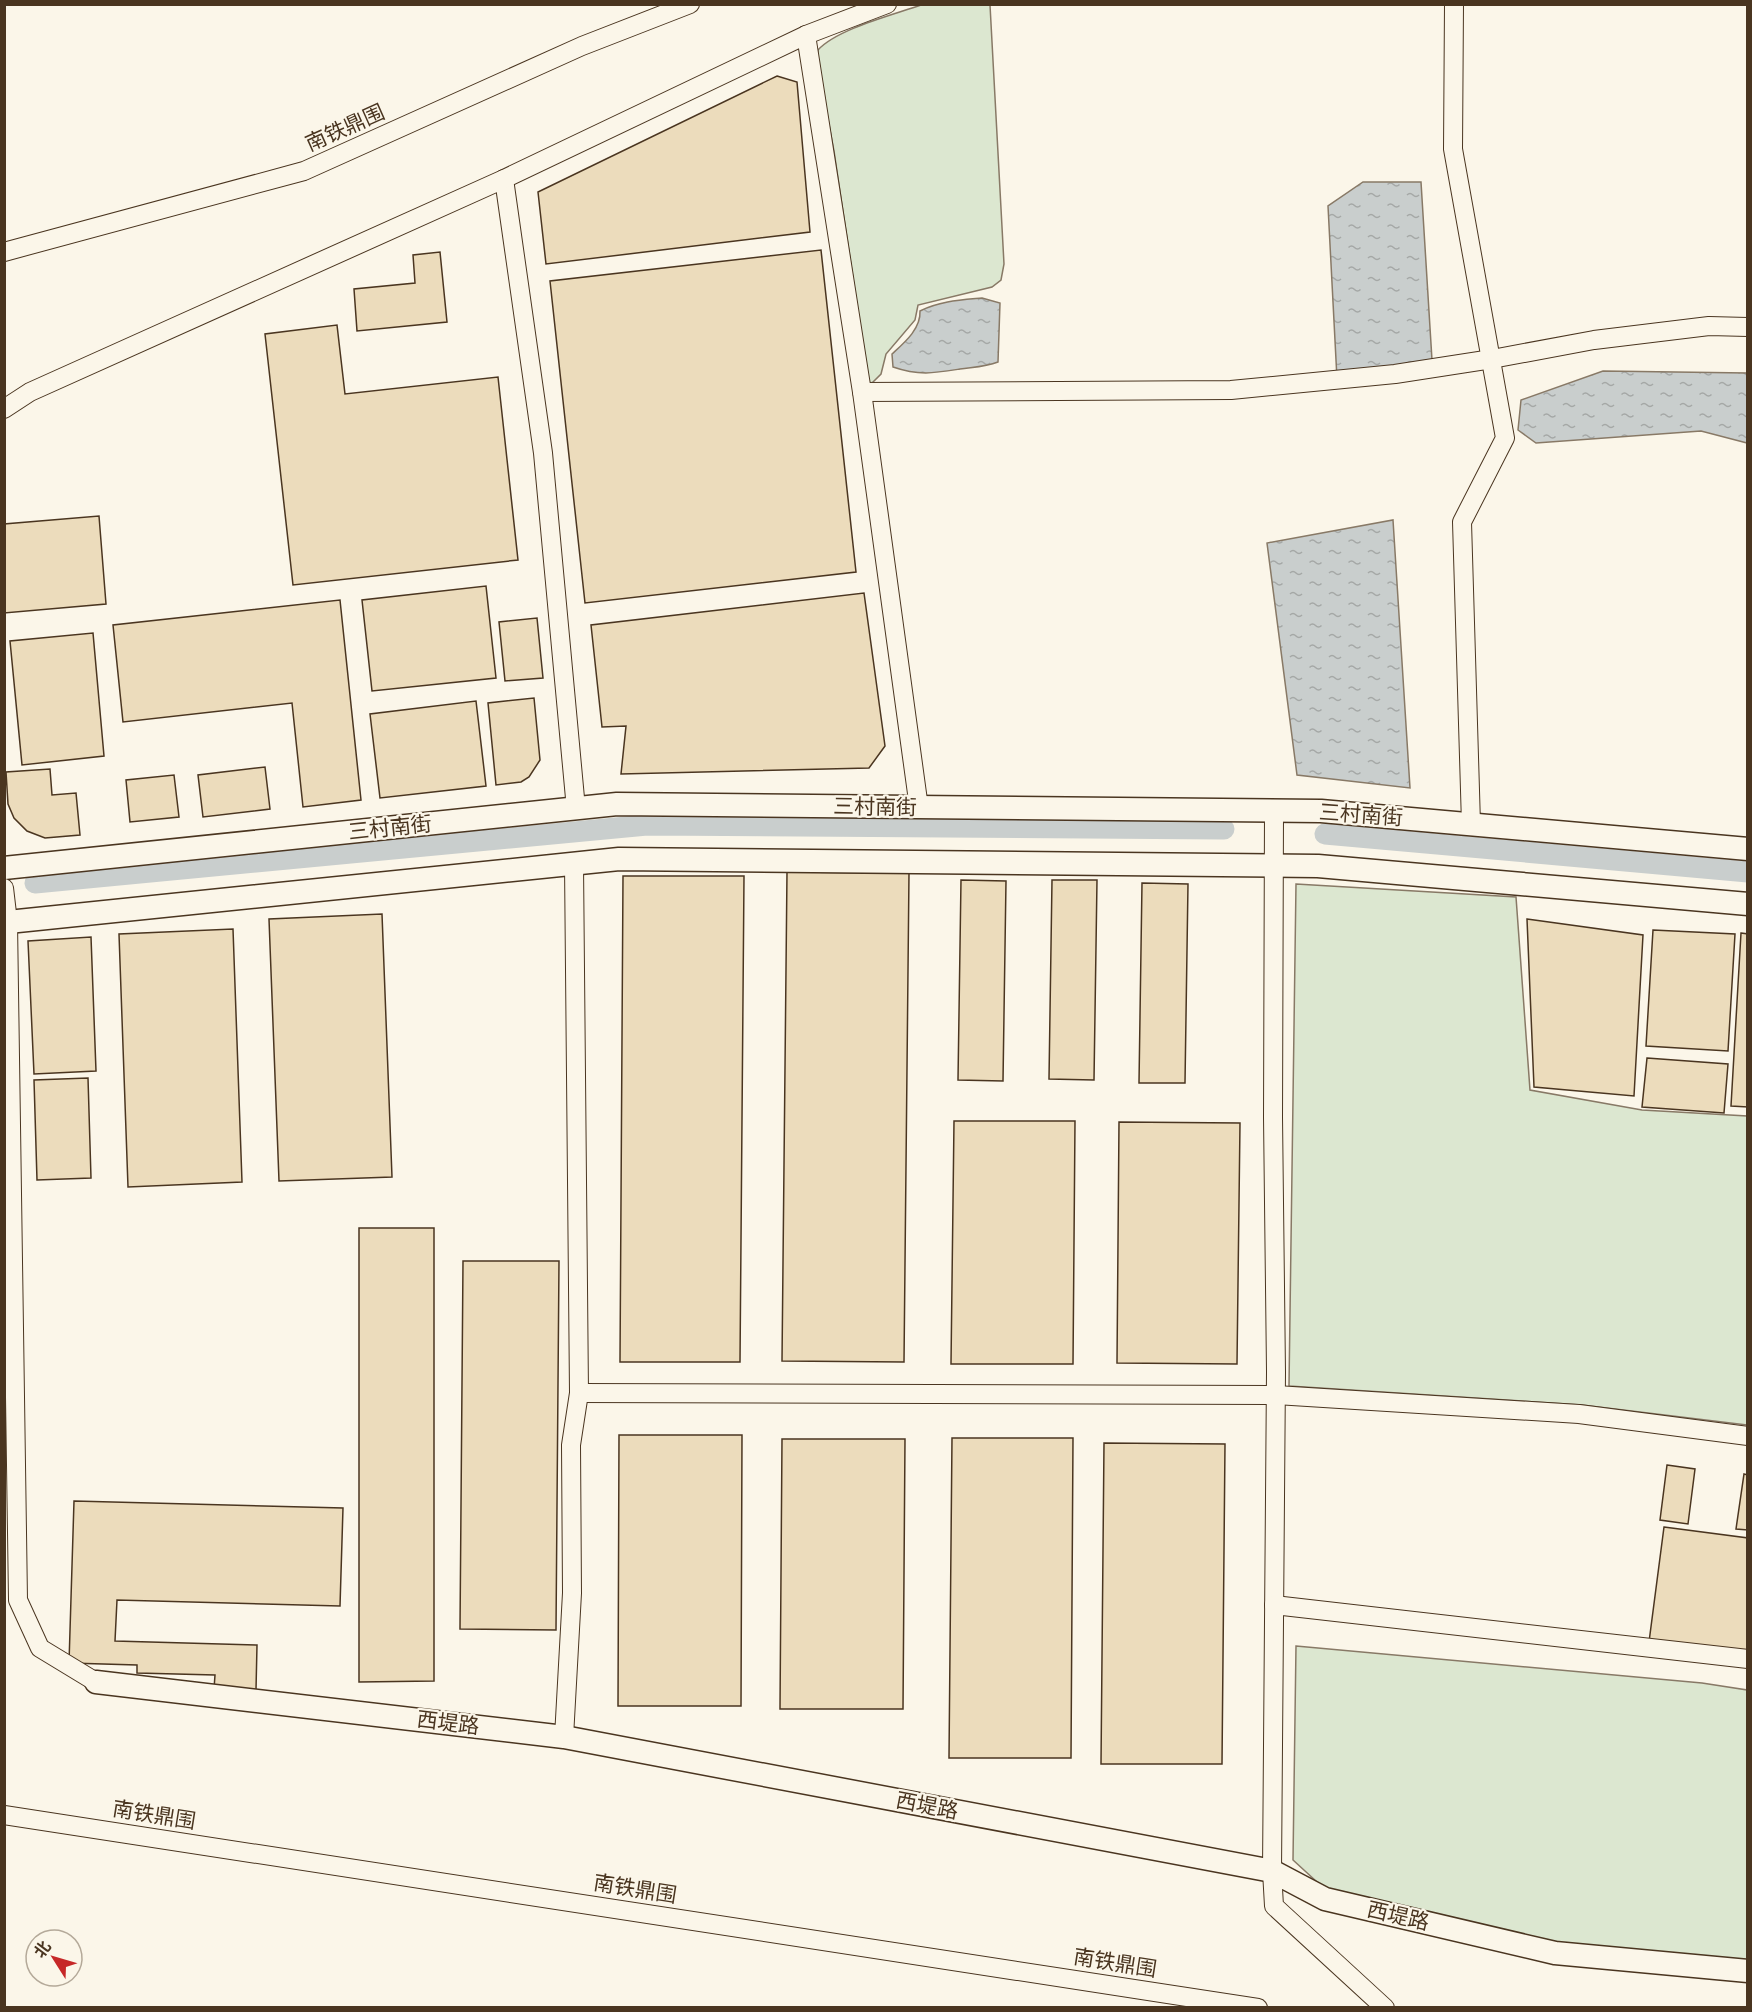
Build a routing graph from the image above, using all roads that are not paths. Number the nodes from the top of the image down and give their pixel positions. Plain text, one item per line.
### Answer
1 (690, 4) edge
2 (887, 4) edge
3 (1455, 4) edge
4 (806, 35) junction
5 (504, 179) junction
6 (4, 252) edge
7 (1748, 327) edge
8 (1492, 359) junction
9 (862, 392) junction
10 (4, 409) edge
11 (919, 808) junction
12 (576, 809) junction
13 (1274, 811) junction
14 (1471, 824) junction
15 (1748, 849) edge
16 (574, 864) junction
17 (1272, 866) junction
18 (4, 868) edge
19 (4, 888) edge
20 (1748, 904) edge
21 (8, 922) junction
22 (579, 1393) junction
23 (1276, 1395) junction
24 (1748, 1436) edge
25 (1274, 1605) junction
26 (1748, 1659) edge
27 (96, 1682) joint
28 (564, 1737) junction
29 (4, 1815) edge
30 (1272, 1871) junction
31 (1748, 1971) edge
32 (1258, 2007) edge
33 (1385, 2007) edge

1 - 6 street, 南铁鼎围
2 - 4 street
3 - 8 street
4 - 5 street
4 - 9 street
5 - 10 street
5 - 12 street
7 - 8 street
8 - 9 street
8 - 14 street
9 - 11 street
11 - 12 street, 三村南街
11 - 13 street, 三村南街
12 - 18 street, 三村南街
13 - 14 street, 三村南街
13 - 17 street
14 - 15 street, 三村南街
16 - 17 street
16 - 21 street
16 - 22 street
17 - 20 street
17 - 23 street
19 - 21 street
21 - 27 street
22 - 23 street
22 - 28 street
23 - 24 street
23 - 25 street
25 - 26 street
25 - 30 street
27 - 28 street, 西堤路
28 - 30 street, 西堤路
29 - 32 street, 南铁鼎围
30 - 31 street, 西堤路
30 - 33 street

